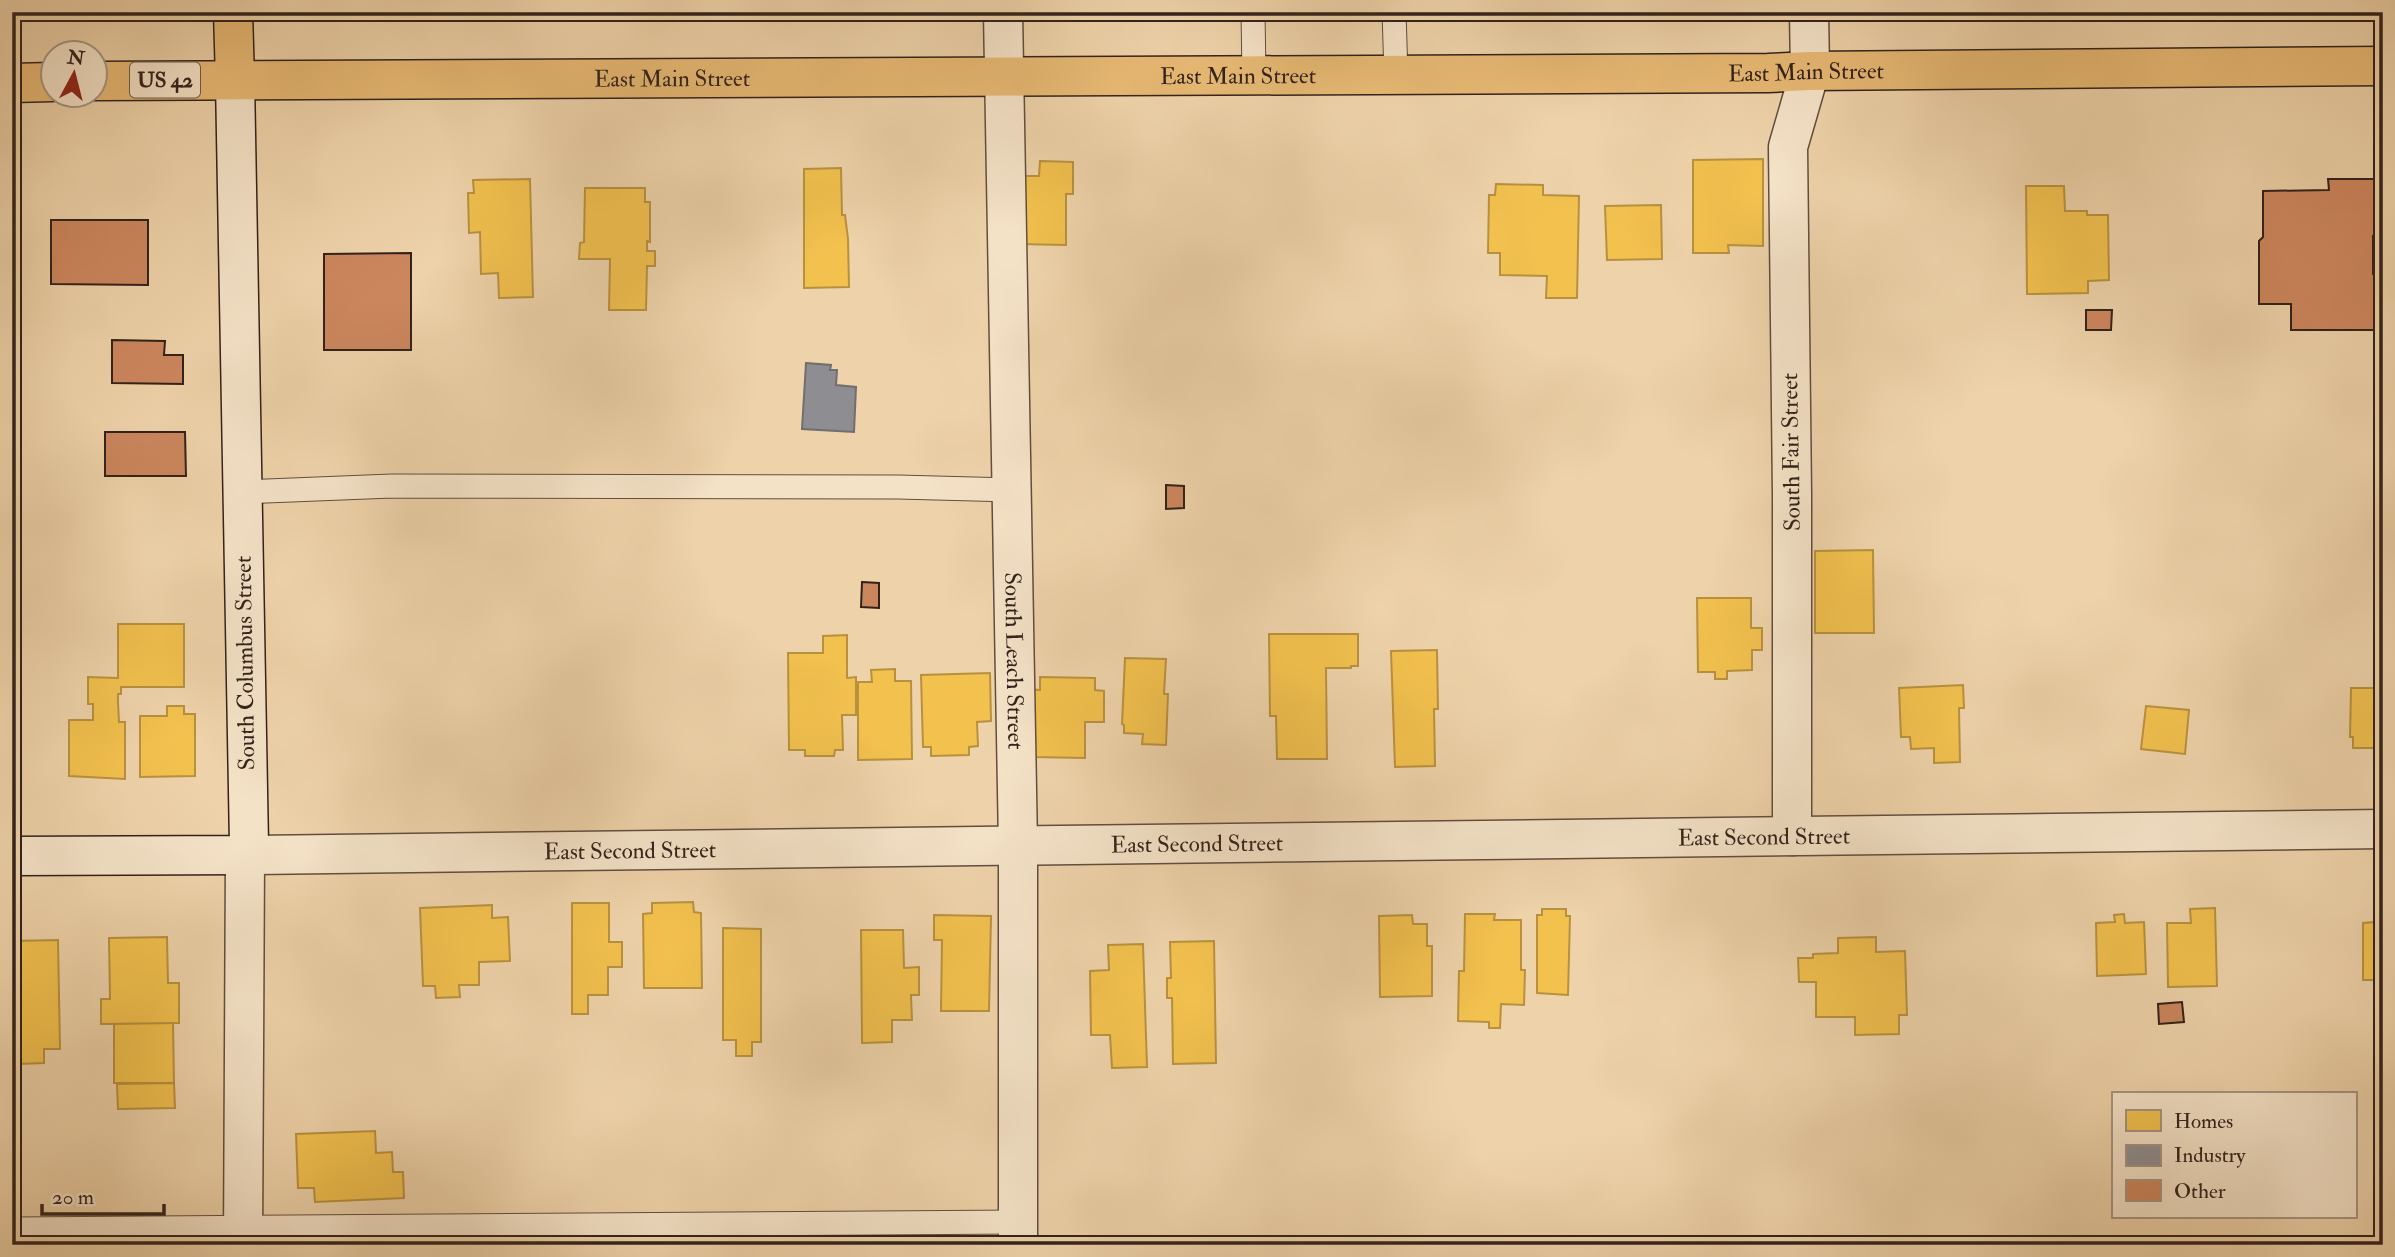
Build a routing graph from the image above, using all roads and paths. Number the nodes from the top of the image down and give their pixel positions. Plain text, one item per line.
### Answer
1 (233, 12) edge
2 (1003, 12) edge
3 (1253, 12) edge
4 (1394, 12) edge
5 (1809, 12) edge
6 (2383, 66) edge
7 (1810, 71) junction
8 (1396, 75) junction
9 (1254, 76) junction
10 (1004, 77) junction
11 (235, 80) junction
12 (108, 81) edge
13 (12, 82) edge
14 (38, 82) edge
15 (1012, 490) junction
16 (243, 492) junction
17 (2383, 829) edge
18 (1792, 836) junction
19 (1018, 846) junction
20 (245, 855) junction
21 (12, 856) edge
22 (12, 1229) edge
23 (1018, 1234) edge
24 (243, 1236) edge

1 - 11 main road
2 - 10 street, South Leach Street
3 - 9 lane
4 - 8 lane
5 - 7 street, South Fair Street
6 - 7 main road, East Main Street
7 - 8 main road, East Main Street
7 - 18 street, South Fair Street
8 - 9 main road, East Main Street
9 - 10 main road, East Main Street
10 - 11 main road, East Main Street
10 - 15 street, South Leach Street
11 - 12 main road, East Main Street / US 42
11 - 16 street, South Columbus Street
13 - 14 main road
15 - 16 lane
15 - 19 street, South Leach Street
16 - 20 street, South Columbus Street
17 - 18 street, East Second Street
18 - 19 street, East Second Street
19 - 20 street, East Second Street
19 - 23 street, South Leach Street
20 - 21 street, East Second Street
20 - 24 street, South Columbus Street
22 - 24 lane
23 - 24 lane

